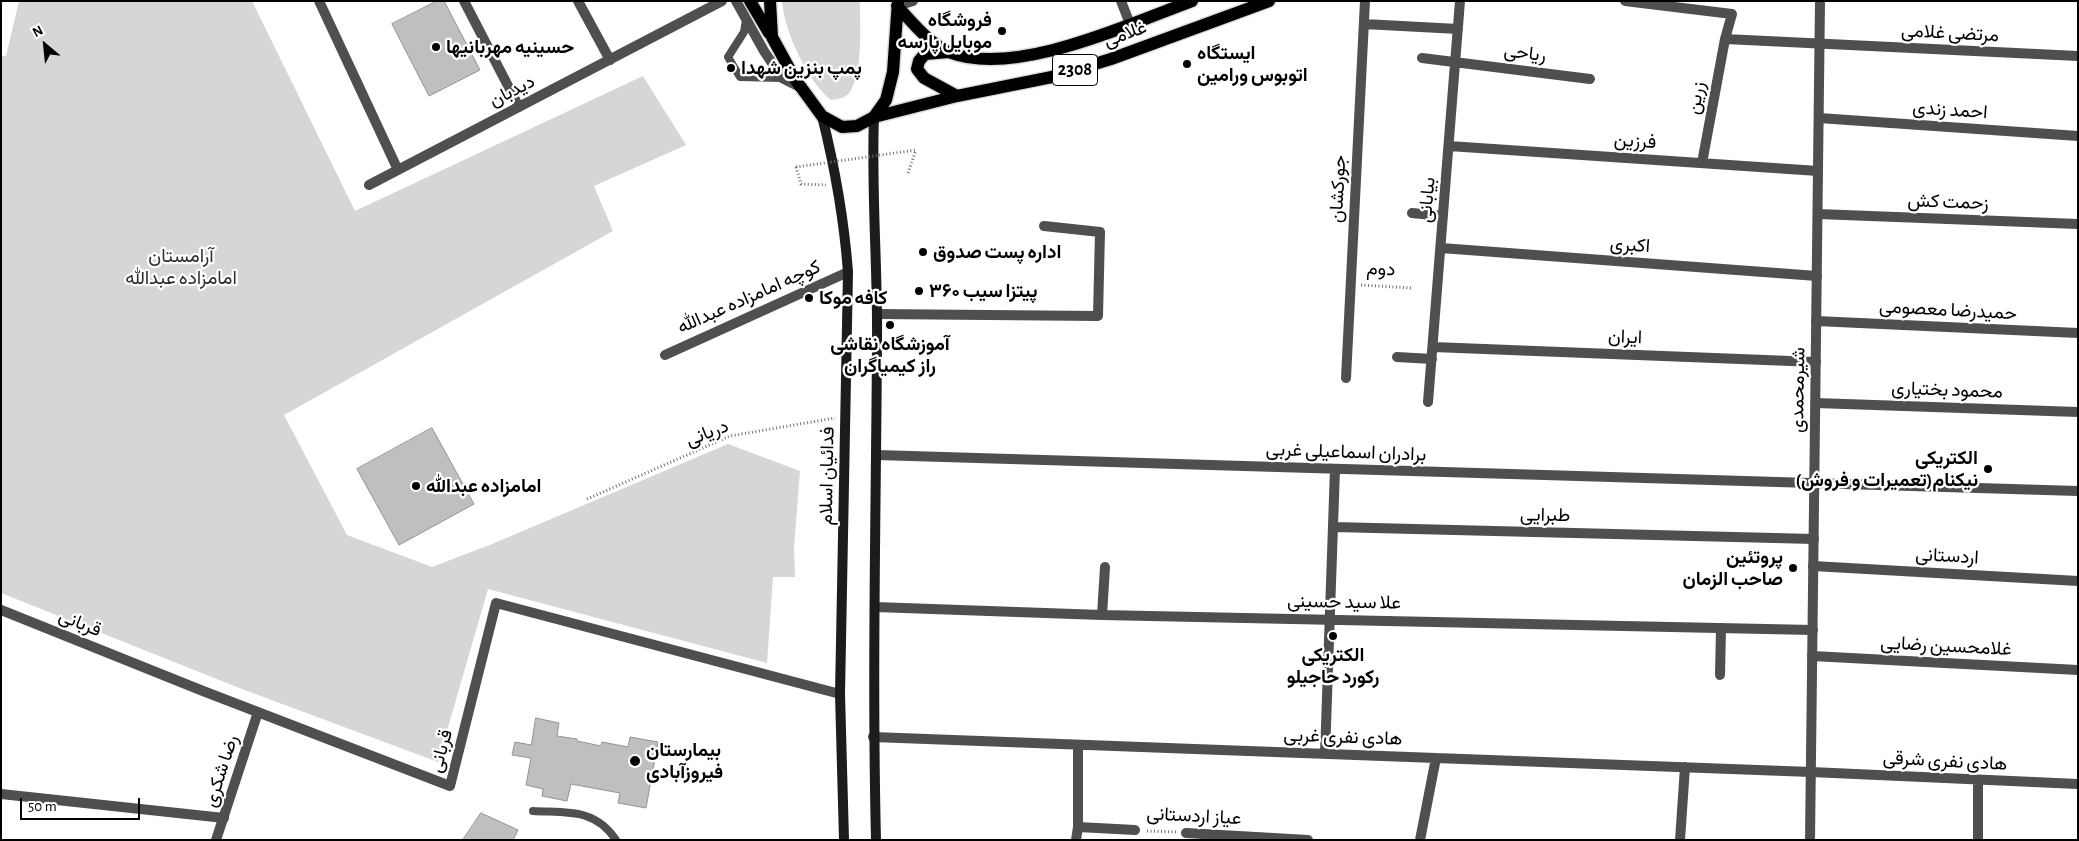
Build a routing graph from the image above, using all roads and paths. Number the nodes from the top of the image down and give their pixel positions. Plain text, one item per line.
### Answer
1 (319, 1) edge
2 (464, 1) edge
3 (578, 1) edge
4 (722, 1) edge
5 (736, 1) edge
6 (750, 1) edge
7 (770, 1) edge
8 (913, 1) edge
9 (1121, 1) edge
10 (1192, 1) edge
11 (1269, 1) edge
12 (1365, 1) edge
13 (1460, 1) edge
14 (1625, 1) edge
15 (1820, 1) edge
16 (898, 4) edge
17 (746, 20) junction
18 (1130, 24) junction
19 (1364, 24) junction
20 (1458, 29) junction
21 (772, 37) junction
22 (1725, 39) junction
23 (1820, 45) junction
24 (949, 52) junction
25 (2078, 56) edge
26 (1422, 58) dead end
27 (610, 60) junction
28 (1456, 62) junction
29 (782, 78) junction
30 (1590, 79) dead end
31 (804, 90) junction
32 (958, 96) junction
33 (519, 107) junction
34 (822, 116) junction
35 (874, 117) junction
36 (1819, 118) junction
37 (2078, 136) edge
38 (1449, 146) junction
39 (1702, 163) junction
40 (398, 170) junction
41 (1818, 171) junction
42 (908, 173) dead end
43 (369, 185) dead end
44 (837, 185) junction
45 (1412, 213) dead end
46 (1818, 214) junction
47 (1443, 216) junction
48 (2078, 224) edge
49 (1044, 226) dead end
50 (1441, 248) junction
51 (848, 272) junction
52 (1817, 276) junction
53 (1351, 285) junction
54 (1411, 288) dead end
55 (877, 314) junction
56 (1816, 321) junction
57 (2078, 333) edge
58 (1433, 347) junction
59 (665, 355) dead end
60 (1397, 357) dead end
61 (1432, 359) junction
62 (1816, 362) junction
63 (1346, 378) dead end
64 (1428, 402) dead end
65 (1816, 402) junction
66 (2078, 412) edge
67 (845, 416) junction
68 (877, 455) junction
69 (1335, 469) junction
70 (1814, 484) junction
71 (2078, 491) edge
72 (587, 499) dead end
73 (1334, 527) junction
74 (1814, 539) junction
75 (1813, 566) junction
76 (1105, 567) dead end
77 (2078, 581) edge
78 (875, 607) junction
79 (1, 610) edge
80 (1102, 615) junction
81 (1330, 620) junction
82 (1721, 628) junction
83 (1813, 630) junction
84 (1812, 656) junction
85 (2078, 670) edge
86 (1720, 675) dead end
87 (840, 694) junction
88 (258, 712) junction
89 (874, 738) junction
90 (1078, 745) junction
91 (1325, 754) junction
92 (1436, 758) junction
93 (1685, 767) junction
94 (1811, 772) junction
95 (1978, 780) junction
96 (2078, 784) edge
97 (1, 794) edge
98 (534, 811) dead end
99 (224, 818) junction
100 (1078, 827) junction
101 (1135, 830) joint
102 (1186, 833) joint
103 (216, 840) edge
104 (616, 840) edge
105 (844, 840) edge
106 (876, 840) edge
107 (1076, 840) edge
108 (1308, 840) edge
109 (1420, 840) edge
110 (1680, 840) edge
111 (1810, 840) edge
112 (1978, 840) edge

1 - 40 street
2 - 33 street
3 - 27 street
4 - 27 street, دیدبان
5 - 17 street
6 - 21 main road
7 - 21 main road
8 - 16 street
9 - 18 street
10 - 18 main road, غلامی / 2308
11 - 32 main road, غلامی / 2308
12 - 19 street, جورکشان
13 - 20 street, بیابانی
14 - 22 street, زرین
15 - 23 street, شیرمحمدی
16 - 24 main road, غلامی / 2308
16 - 35 main road
17 - 29 street
17 - 29 lane
18 - 24 main road, غلامی / 2308
19 - 20 street
19 - 53 street, جورکشان
20 - 28 street, بیابانی
21 - 31 main road
22 - 23 street
22 - 39 street, زرین
23 - 25 street, مرتضی غلامی
23 - 36 street, شیرمحمدی
24 - 32 main road
26 - 28 street
27 - 33 street, دیدبان
28 - 30 street, ریاحی
28 - 38 street, بیابانی
29 - 31 street
31 - 34 main road
32 - 35 main road, غلامی / 2308
33 - 40 street, دیدبان
34 - 35 main road, غلامی
34 - 44 main road, فدائیان اسلام
35 - 55 main road
36 - 37 street, احمد زندی
36 - 41 street, شیرمحمدی
38 - 39 street, فرزین
38 - 47 street, بیابانی
39 - 41 street, فرزین
40 - 43 street, دیدبان
41 - 46 street, شیرمحمدی
42 - 44 path, bridge
44 - 51 main road, فدائیان اسلام
45 - 47 street
46 - 48 street, زحمت کش
46 - 52 street, شیرمحمدی
47 - 50 street, بیابانی
49 - 55 street
50 - 52 street, اکبری
50 - 58 street, بیابانی
51 - 59 street, کوچه امامزاده عبدالله
51 - 67 main road, فدائیان اسلام
52 - 56 street, شیرمحمدی
53 - 54 path, دوم
53 - 63 street, جورکشان
55 - 68 main road
56 - 57 street, حمیدرضا معصومی
56 - 62 street, شیرمحمدی
58 - 61 street, بیابانی
58 - 62 street, ایران
60 - 61 street
61 - 64 street, بیابانی
62 - 65 street, شیرمحمدی
65 - 66 street, محمود بختیاری
65 - 70 street, شیرمحمدی
67 - 72 path, دریانی
67 - 87 main road, فدائیان اسلام
68 - 69 street, برادران اسماعیلی غربی
68 - 78 main road
69 - 70 street, برادران اسماعیلی غربی
69 - 73 street
70 - 71 street, برادران اسماعیلی غربی
70 - 74 street, شیرمحمدی
73 - 74 street, طبرایی
73 - 81 street
74 - 75 street, شیرمحمدی
75 - 77 street, اردستانی
75 - 83 street, شیرمحمدی
76 - 80 street
78 - 80 street, علا سید حسینی
78 - 89 main road
79 - 88 street, قربانی
80 - 81 street, علا سید حسینی
81 - 82 street, علا سید حسینی
81 - 91 street
82 - 83 street, علا سید حسینی
82 - 86 street
83 - 84 street, شیرمحمدی
84 - 85 street, غلامحسین رضایی
84 - 94 street, شیرمحمدی
87 - 88 street, قربانی
87 - 105 main road, فدائیان اسلام
88 - 99 street, رضا شکری
89 - 90 street, هادی نفری غربی
89 - 106 main road
90 - 91 street, هادی نفری غربی
90 - 100 street
91 - 92 street, هادی نفری غربی
92 - 93 street, هادی نفری غربی
92 - 109 street
93 - 94 street, هادی نفری غربی
93 - 110 street
94 - 95 street, هادی نفری شرقی
94 - 111 street, شیرمحمدی
95 - 96 street, هادی نفری شرقی
95 - 112 street
97 - 99 street
98 - 104 lane
99 - 103 street, رضا شکری
100 - 101 street, عیاز اردستانی
100 - 107 street
101 - 102 path, عیاز اردستانی
102 - 108 street, عیاز اردستانی

